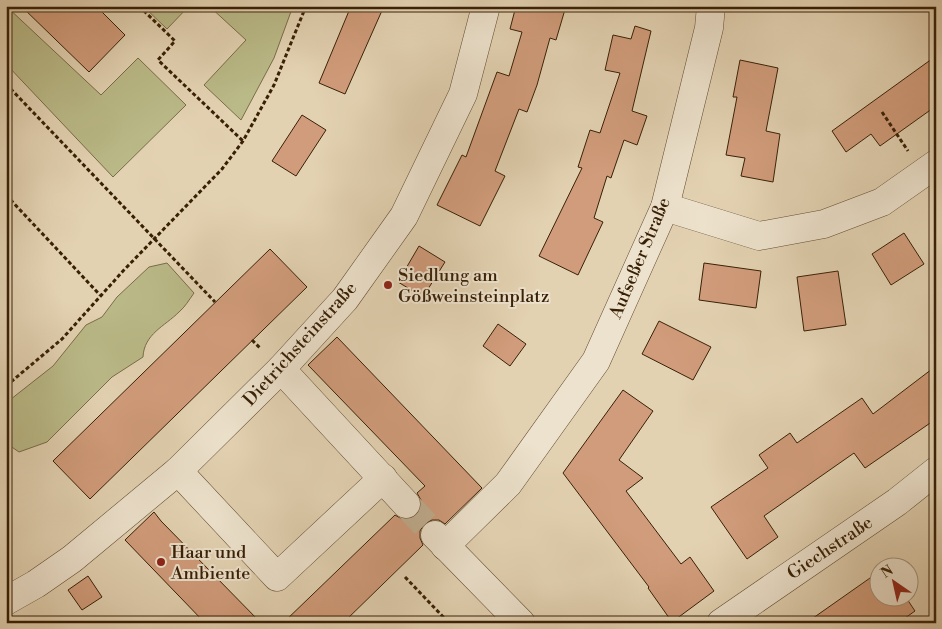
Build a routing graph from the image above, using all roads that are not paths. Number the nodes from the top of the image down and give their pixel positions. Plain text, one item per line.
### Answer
1 (486, 6) edge
2 (712, 6) edge
3 (929, 169) edge
4 (665, 206) junction
5 (281, 370) junction
6 (178, 471) junction
7 (936, 471) edge
8 (383, 478) junction
9 (406, 504) tunnel mouth
10 (6, 601) edge
11 (521, 623) edge
12 (721, 623) edge

1 - 5 street, Dietrichsteinstraße
2 - 4 street, Aufseßer Straße
3 - 4 street
4 - 11 street, Aufseßer Straße
5 - 6 street, Dietrichsteinstraße
5 - 8 street
6 - 8 street
6 - 10 street, Dietrichsteinstraße
7 - 12 street, Giechstraße
8 - 9 street

